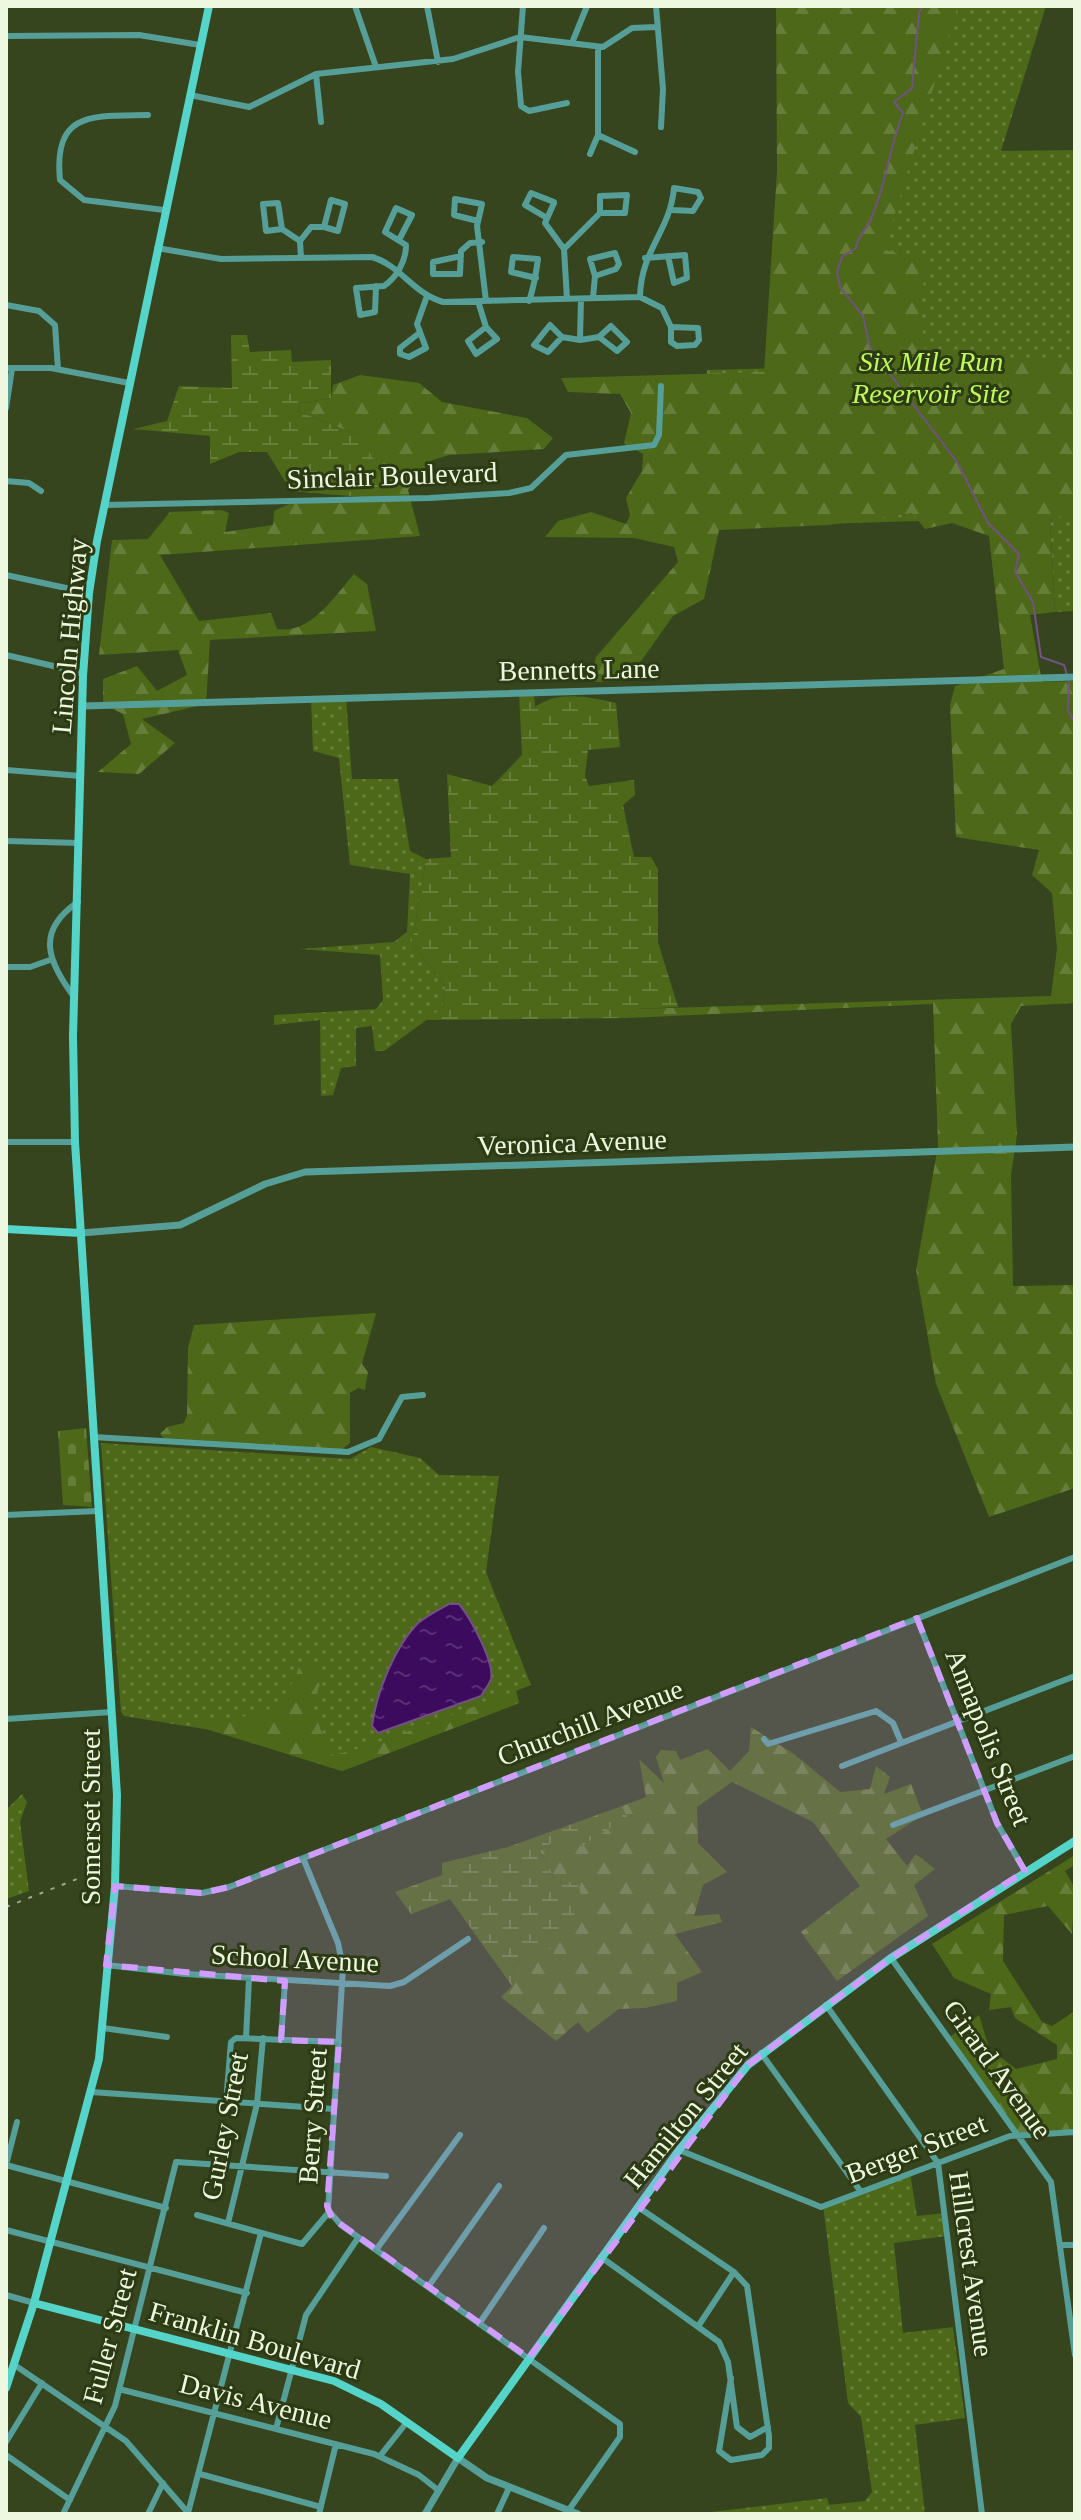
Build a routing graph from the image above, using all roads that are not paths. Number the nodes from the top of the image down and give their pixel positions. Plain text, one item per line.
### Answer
1 (209, 6) edge
2 (355, 6) edge
3 (427, 6) edge
4 (523, 6) edge
5 (587, 6) edge
6 (656, 6) edge
7 (656, 27) junction
8 (6, 36) edge
9 (520, 37) junction
10 (572, 43) junction
11 (200, 45) junction
12 (598, 47) junction
13 (438, 62) junction
14 (376, 67) junction
15 (316, 74) junction
16 (190, 95) junction
17 (567, 103) dead end
18 (148, 115) dead end
19 (321, 122) dead end
20 (661, 127) dead end
21 (598, 135) junction
22 (635, 152) dead end
23 (590, 154) dead end
24 (164, 210) junction
25 (672, 210) junction
26 (600, 213) junction
27 (547, 218) junction
28 (478, 221) junction
29 (324, 227) junction
30 (282, 229) junction
31 (400, 238) junction
32 (300, 241) junction
33 (482, 242) junction
34 (157, 248) junction
35 (564, 249) junction
36 (461, 256) junction
37 (668, 256) junction
38 (301, 258) junction
39 (645, 258) junction
40 (397, 272) junction
41 (595, 276) junction
42 (536, 278) junction
43 (376, 286) junction
44 (427, 296) junction
45 (640, 297) junction
46 (593, 298) junction
47 (567, 299) junction
48 (581, 299) junction
49 (482, 301) junction
50 (529, 301) junction
51 (6, 305) edge
52 (486, 327) junction
53 (671, 327) junction
54 (418, 334) dead end
55 (562, 337) junction
56 (599, 337) junction
57 (580, 340) junction
58 (9, 368) edge
59 (58, 369) junction
60 (129, 383) junction
61 (661, 386) dead end
62 (6, 408) edge
63 (6, 481) edge
64 (41, 491) dead end
65 (105, 505) junction
66 (6, 575) edge
67 (89, 593) junction
68 (6, 655) edge
69 (83, 676) junction
70 (1070, 677) edge
71 (83, 706) junction
72 (6, 770) edge
73 (81, 776) junction
74 (6, 841) edge
75 (79, 843) junction
76 (78, 902) junction
77 (50, 960) junction
78 (6, 967) edge
79 (75, 998) junction
80 (6, 1142) edge
81 (75, 1142) junction
82 (1075, 1147) edge
83 (6, 1229) edge
84 (81, 1233) junction
85 (423, 1395) dead end
86 (93, 1437) junction
87 (98, 1511) junction
88 (6, 1515) edge
89 (1075, 1557) edge
90 (917, 1618) junction
91 (1075, 1676) edge
92 (112, 1712) junction
93 (6, 1719) edge
94 (958, 1719) junction
95 (764, 1739) dead end
96 (901, 1742) junction
97 (1075, 1756) edge
98 (842, 1766) dead end
99 (985, 1790) junction
100 (893, 1825) dead end
101 (1075, 1841) edge
102 (303, 1858) junction
103 (1025, 1871) junction
104 (115, 1886) junction
105 (468, 1939) dead end
106 (891, 1958) junction
107 (106, 1965) junction
108 (249, 1979) junction
109 (285, 1981) junction
110 (343, 1983) junction
111 (826, 2005) junction
112 (103, 2028) junction
113 (167, 2037) dead end
114 (246, 2038) junction
115 (263, 2038) junction
116 (281, 2040) junction
117 (339, 2042) junction
118 (761, 2053) junction
119 (91, 2092) junction
120 (226, 2102) junction
121 (257, 2104) junction
122 (334, 2109) junction
123 (17, 2122) dead end
124 (1075, 2132) edge
125 (1018, 2133) junction
126 (460, 2135) dead end
127 (679, 2150) junction
128 (938, 2163) junction
129 (6, 2165) edge
130 (241, 2165) junction
131 (330, 2171) junction
132 (386, 2176) dead end
133 (67, 2183) junction
134 (499, 2186) dead end
135 (861, 2192) junction
136 (638, 2207) junction
137 (166, 2208) junction
138 (329, 2212) junction
139 (197, 2215) dead end
140 (228, 2223) junction
141 (544, 2228) dead end
142 (6, 2230) edge
143 (261, 2233) junction
144 (358, 2238) junction
145 (51, 2243) junction
146 (1062, 2245) junction
147 (1075, 2245) edge
148 (376, 2250) junction
149 (601, 2257) junction
150 (151, 2268) junction
151 (734, 2272) junction
152 (428, 2287) junction
153 (247, 2293) junction
154 (6, 2295) edge
155 (34, 2303) junction
156 (479, 2324) junction
157 (699, 2325) junction
158 (135, 2328) junction
159 (232, 2353) junction
160 (1075, 2355) edge
161 (529, 2358) junction
162 (16, 2366) junction
163 (291, 2368) junction
164 (731, 2378) junction
165 (42, 2383) junction
166 (6, 2388) edge
167 (119, 2389) junction
168 (217, 2412) junction
169 (407, 2422) junction
170 (106, 2427) junction
171 (768, 2427) junction
172 (276, 2429) junction
173 (6, 2442) edge
174 (336, 2444) junction
175 (6, 2455) edge
176 (380, 2456) junction
177 (458, 2458) junction
178 (200, 2474) junction
179 (163, 2483) junction
180 (509, 2488) junction
181 (438, 2490) junction
182 (70, 2500) junction
183 (320, 2511) edge
184 (568, 2512) edge
185 (63, 2514) edge
186 (148, 2514) edge
187 (188, 2514) edge
188 (425, 2514) edge
189 (497, 2514) edge
190 (578, 2514) edge
191 (982, 2514) edge

1 - 11 main road, Lincoln Highway
2 - 14 street
3 - 13 street
4 - 9 street
5 - 10 street
6 - 7 street
7 - 12 street
7 - 20 street
8 - 11 street
9 - 10 street
9 - 13 street
9 - 17 street
10 - 12 street
11 - 16 main road, Lincoln Highway
12 - 21 street
13 - 14 street
14 - 15 street
15 - 16 street
15 - 19 street
16 - 24 main road, Lincoln Highway
18 - 24 street
21 - 22 street
21 - 23 street
24 - 34 main road, Lincoln Highway
25 - 25 street
25 - 39 street
26 - 26 street
26 - 35 street
27 - 27 street
27 - 35 street
28 - 28 street
28 - 33 street
29 - 29 street
29 - 32 street
30 - 30 street
30 - 32 street
31 - 31 street
31 - 40 street
32 - 38 street
33 - 36 street
33 - 49 street
34 - 38 street
34 - 60 main road, Lincoln Highway
35 - 47 street
36 - 36 street
37 - 37 street
37 - 39 street
38 - 40 street
39 - 45 street
40 - 43 street
40 - 44 street
41 - 41 street
41 - 46 street
42 - 42 street
42 - 50 street
43 - 43 street
44 - 49 street
44 - 54 street
45 - 46 street
45 - 53 street
46 - 48 street
47 - 48 street
47 - 50 street
48 - 57 street
49 - 50 street
49 - 52 street
51 - 59 street
52 - 52 street
53 - 53 street
55 - 55 street
55 - 57 street
56 - 56 street
56 - 57 street
58 - 59 street
58 - 62 street
59 - 60 street
60 - 65 main road, Lincoln Highway
61 - 65 street, Sinclair Boulevard
63 - 64 street
65 - 67 main road, Lincoln Highway
66 - 67 street
67 - 69 main road, Lincoln Highway
68 - 69 street
69 - 71 main road, Lincoln Highway
70 - 71 street, Bennetts Lane
71 - 73 main road, Lincoln Highway
72 - 73 street
73 - 75 main road, Lincoln Highway
74 - 75 street
75 - 76 main road, Lincoln Highway
76 - 77 street
76 - 79 main road, Lincoln Highway
77 - 78 street
77 - 79 street
79 - 81 main road, Lincoln Highway
80 - 81 street
81 - 84 main road, Lincoln Highway
82 - 84 street, Veronica Avenue
83 - 84 main road
84 - 86 main road, Somerset Street
85 - 86 street
86 - 87 main road, Somerset Street
87 - 88 street
87 - 92 main road, Somerset Street
89 - 90 street, Churchill Avenue
90 - 94 street, Annapolis Street
90 - 102 street, Churchill Avenue
91 - 94 street
92 - 93 street
92 - 104 main road, Somerset Street
94 - 96 street
94 - 99 street, Annapolis Street
95 - 96 street
96 - 98 street
97 - 99 street
99 - 100 street
99 - 103 street, Annapolis Street
101 - 103 main road, Hamilton Street
102 - 104 street, Churchill Avenue
102 - 110 street, Berry Street
103 - 106 main road, Hamilton Street
104 - 107 main road, Somerset Street
105 - 110 street, School Avenue
106 - 111 main road, Hamilton Street
106 - 125 street, Girard Avenue
107 - 108 street, School Avenue
107 - 112 main road, Somerset Street
108 - 109 street, School Avenue
108 - 114 street
109 - 110 street, School Avenue
109 - 116 street
110 - 117 street, Berry Street
111 - 118 main road, Hamilton Street
111 - 128 street, Hillcrest Avenue
112 - 113 street
112 - 119 main road, Somerset Street
114 - 115 street
114 - 120 street
115 - 116 street
115 - 121 street, Gurley Street
116 - 117 street
117 - 122 street, Berry Street
118 - 127 main road, Hamilton Street
118 - 135 street
119 - 120 street
119 - 133 main road, Somerset Street
120 - 121 street
121 - 122 street
121 - 130 street, Gurley Street
122 - 131 street, Berry Street
123 - 129 street
124 - 125 street, Berger Street
125 - 128 street, Berger Street
125 - 146 street, Girard Avenue
126 - 148 street
127 - 135 street, Berger Street
127 - 136 main road, Hamilton Street
128 - 135 street, Berger Street
128 - 191 street, Hillcrest Avenue
129 - 133 street
130 - 131 street
130 - 137 street, Fuller Street
130 - 140 street, Gurley Street
131 - 132 street
131 - 138 street, Berry Street
133 - 137 street
133 - 145 main road, Somerset Street
134 - 152 street
136 - 149 main road, Hamilton Street
136 - 151 street
137 - 150 street, Fuller Street
138 - 143 street
138 - 144 street, Berry Street
139 - 140 street
140 - 143 street
141 - 156 street
142 - 145 street
143 - 153 street
144 - 148 street, Berry Street
144 - 163 street
145 - 150 street
145 - 155 main road, Somerset Street
146 - 147 street
146 - 160 street, Girard Avenue
148 - 152 street, Berry Street
149 - 157 street
149 - 161 main road, Hamilton Street
150 - 153 street
150 - 158 street, Fuller Street
151 - 157 street
151 - 171 street
152 - 156 street, Berry Street
153 - 159 street
154 - 155 street
155 - 158 main road, Franklin Boulevard
155 - 162 main road, Somerset Street
156 - 161 street, Berry Street
157 - 164 street
158 - 159 main road, Franklin Boulevard
158 - 167 street, Fuller Street
159 - 163 main road, Franklin Boulevard
159 - 168 street
161 - 177 main road, Hamilton Street
161 - 184 street, Berry Street
162 - 165 street
162 - 166 main road, Somerset Street
163 - 169 main road, Franklin Boulevard
163 - 172 street
164 - 171 street
164 - 171 street
165 - 170 street
165 - 173 street
167 - 168 street, Davis Avenue
167 - 170 street, Fuller Street
168 - 172 street, Davis Avenue
168 - 178 street
169 - 176 street
169 - 177 main road, Franklin Boulevard
170 - 179 street
170 - 182 street, Fuller Street
172 - 174 street, Davis Avenue
174 - 176 street, Davis Avenue
174 - 183 street
175 - 182 street
176 - 181 street, Davis Avenue
177 - 180 street, Franklin Boulevard
177 - 181 street, Hamilton Street
178 - 183 street
178 - 187 street
179 - 186 street
179 - 187 street
180 - 184 street, Franklin Boulevard
180 - 189 street
181 - 188 street, Hamilton Street
182 - 185 street, Fuller Street
184 - 190 street, Franklin Boulevard

